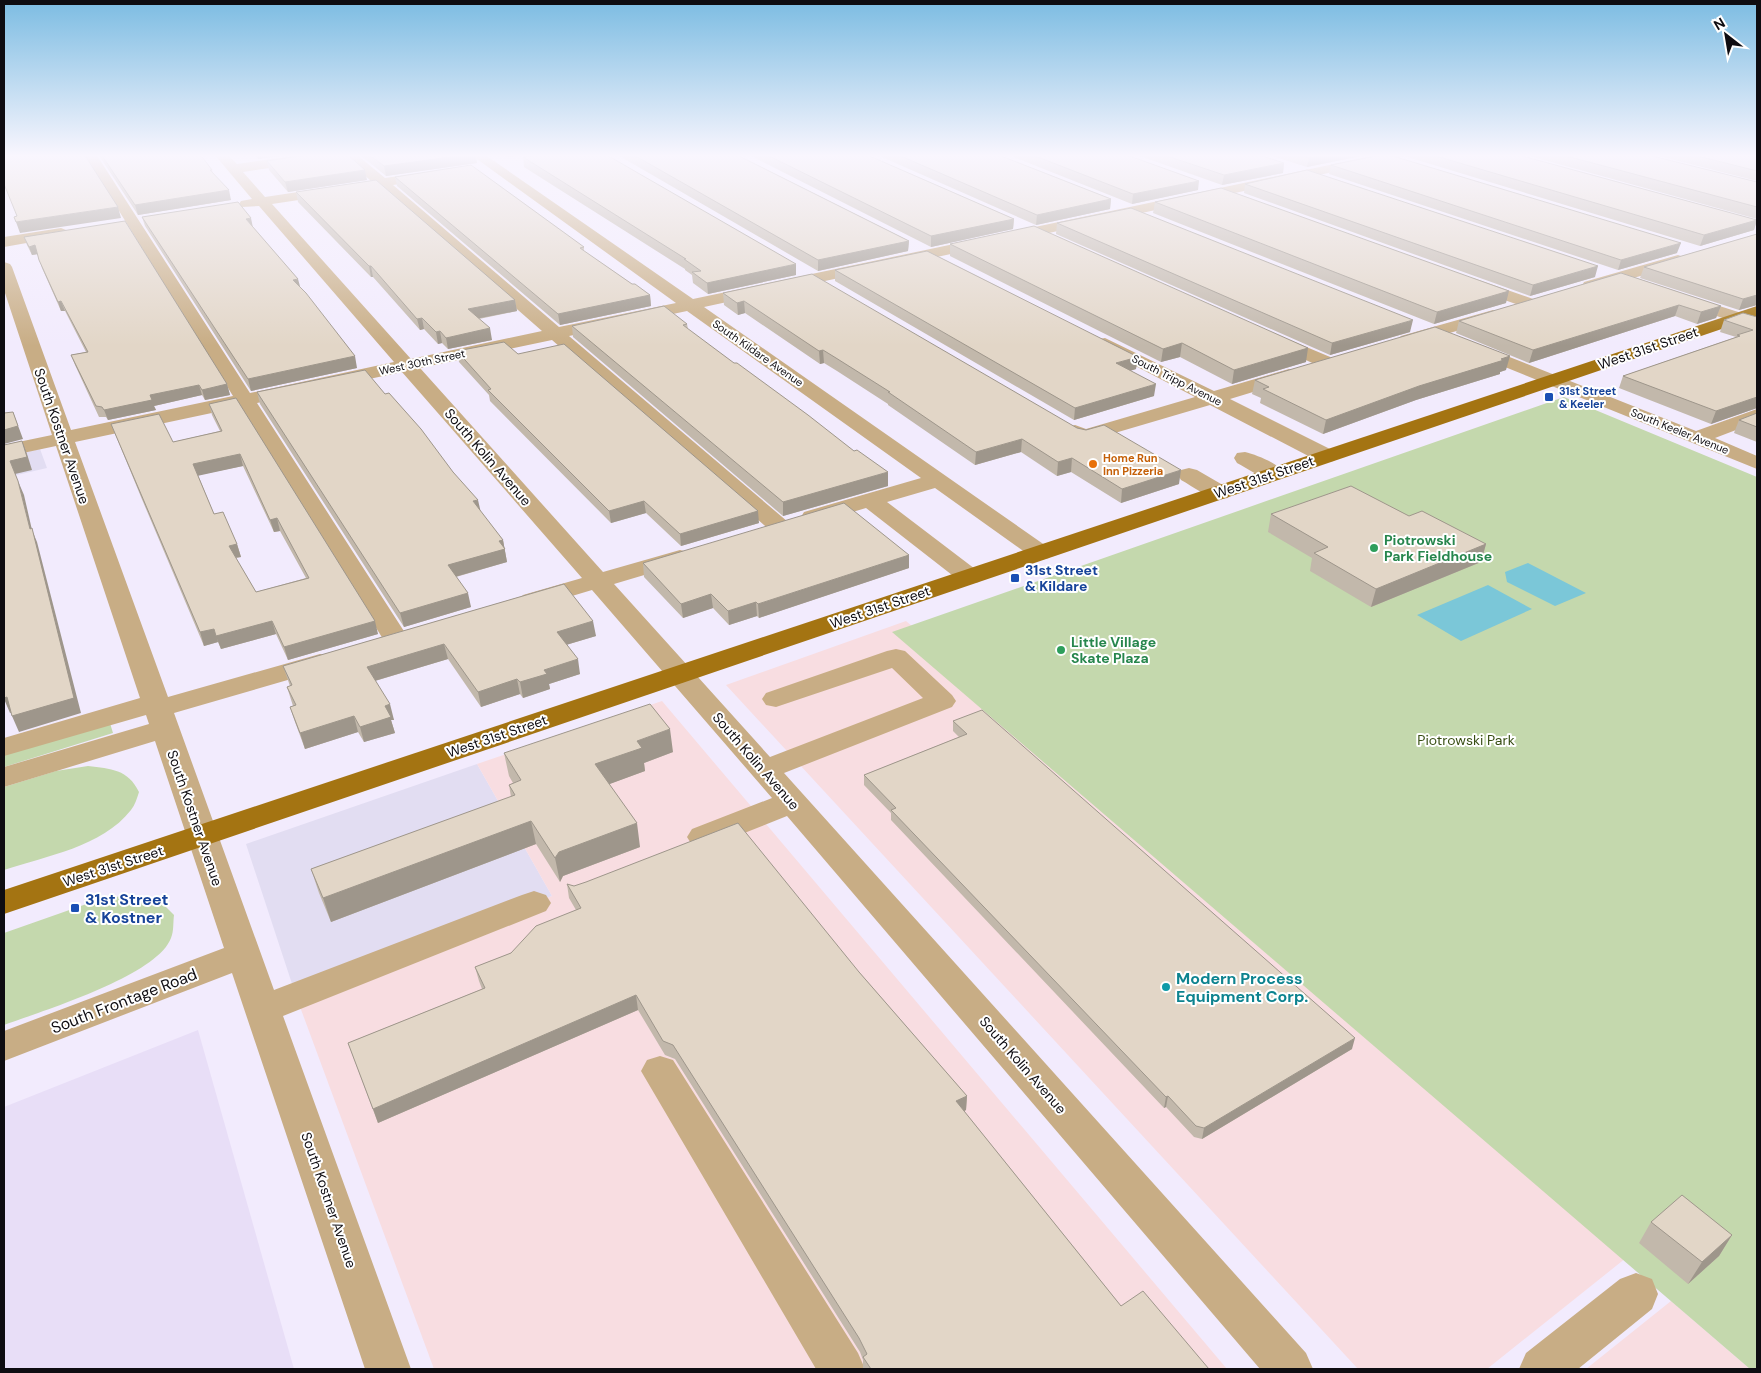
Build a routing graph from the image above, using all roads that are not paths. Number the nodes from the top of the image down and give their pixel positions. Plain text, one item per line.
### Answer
1 (131, 218) edge
2 (152, 218) edge
3 (277, 218) edge
4 (422, 218) edge
5 (566, 218) edge
6 (1099, 218) edge
7 (1149, 218) edge
8 (1154, 220) edge
9 (1010, 221) edge
10 (133, 222) junction
11 (113, 225) edge
12 (74, 231) edge
13 (1034, 232) junction
14 (1055, 241) edge
15 (4, 242) edge
16 (907, 242) edge
17 (1672, 245) edge
18 (929, 254) junction
19 (950, 264) edge
20 (794, 265) edge
21 (4, 266) edge
22 (1591, 268) edge
23 (1457, 277) edge
24 (1619, 277) junction
25 (815, 278) junction
26 (1645, 286) edge
27 (835, 290) edge
28 (1576, 290) edge
29 (1672, 295) edge
30 (1549, 298) edge
31 (1530, 304) junction
32 (690, 305) junction
33 (1757, 311) edge
34 (1739, 318) junction
35 (1408, 321) edge
36 (1757, 324) edge
37 (1256, 331) edge
38 (1435, 332) junction
39 (556, 333) junction
40 (1090, 336) edge
41 (1390, 345) edge
42 (1346, 358) edge
43 (1328, 364) junction
44 (407, 365) junction
45 (1553, 380) junction
46 (1212, 398) junction
47 (245, 400) junction
48 (1757, 415) edge
49 (1058, 421) edge
50 (64, 438) junction
51 (1697, 438) junction
52 (4, 451) edge
53 (1326, 456) junction
54 (1245, 458) dead end
55 (1757, 463) edge
56 (1274, 474) junction
57 (1189, 475) dead end
58 (938, 480) junction
59 (1220, 492) junction
60 (870, 500) junction
61 (780, 527) junction
62 (752, 535) edge
63 (696, 552) edge
64 (1041, 553) junction
65 (970, 576) junction
66 (598, 581) junction
67 (508, 607) edge
68 (368, 647) edge
69 (341, 655) edge
70 (680, 674) junction
71 (776, 699) dead end
72 (159, 714) junction
73 (4, 747) edge
74 (764, 770) junction
75 (4, 777) edge
76 (792, 802) junction
77 (201, 836) junction
78 (674, 848) edge
79 (4, 902) edge
80 (534, 903) dead end
81 (243, 955) junction
82 (262, 1010) junction
83 (4, 1046) edge
84 (660, 1071) dead end
85 (1636, 1294) dead end
86 (388, 1369) edge
87 (842, 1369) edge
88 (1290, 1369) edge
89 (1542, 1369) edge

1 - 10 street
2 - 10 street
3 - 44 street, South Kolin Avenue
4 - 39 street
5 - 32 street, South Kildare Avenue
6 - 13 street, West 30th Street
7 - 8 street
9 - 13 street
10 - 11 street
10 - 47 street
12 - 15 street
13 - 14 street
13 - 18 street, West 30th Street
16 - 18 street
17 - 24 street
18 - 19 street
18 - 25 street, West 30th Street
20 - 25 street
21 - 50 street, South Kostner Avenue
22 - 24 street
23 - 31 street
24 - 26 street
24 - 28 street
25 - 27 street
25 - 32 street, West 30th Street
29 - 34 street
30 - 31 street
31 - 38 street
32 - 39 street, West 30th Street
32 - 58 street, South Kildare Avenue
33 - 34 main road, West 31st Street
34 - 36 street
34 - 45 main road, West 31st Street
35 - 38 street, South Keeler Avenue
37 - 43 street
38 - 41 street
38 - 45 street, South Keeler Avenue
39 - 44 street, West 30th Street
39 - 61 street
40 - 46 street, South Tripp Avenue
42 - 43 street
43 - 46 street
44 - 47 street, West 30th Street
44 - 66 street, South Kolin Avenue
45 - 51 street, South Keeler Avenue
45 - 53 main road, West 31st Street
46 - 49 street
46 - 53 street, South Tripp Avenue
47 - 50 street, West 30th Street
47 - 68 street
48 - 51 street
50 - 52 street, West 30th Street
50 - 72 street, South Kostner Avenue
51 - 55 street, South Keeler Avenue
53 - 56 main road, West 31st Street
54 - 56 street
56 - 59 main road, West 31st Street
57 - 59 street
58 - 60 street
58 - 64 street, South Kildare Avenue
59 - 64 main road, West 31st Street
60 - 61 street
60 - 65 street
61 - 62 street
63 - 66 street
64 - 65 main road, West 31st Street
65 - 70 main road, West 31st Street
66 - 67 street
66 - 70 street, South Kolin Avenue
69 - 72 street
70 - 74 street, South Kolin Avenue
70 - 77 main road, West 31st Street
71 - 74 street
72 - 73 street
72 - 75 street
72 - 77 street, South Kostner Avenue
74 - 76 street, South Kolin Avenue
76 - 78 street
76 - 88 street, South Kolin Avenue
77 - 79 main road, West 31st Street
77 - 81 street, South Kostner Avenue
80 - 82 street
81 - 82 street, South Kostner Avenue
81 - 83 street, South Frontage Road
82 - 86 street, South Kostner Avenue
84 - 87 street
85 - 89 street

